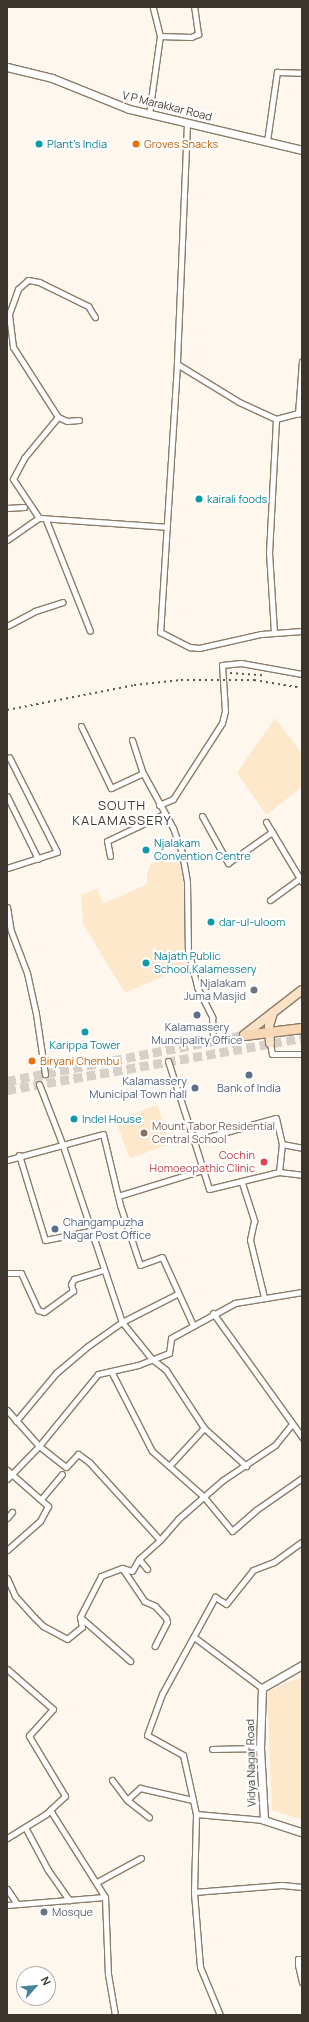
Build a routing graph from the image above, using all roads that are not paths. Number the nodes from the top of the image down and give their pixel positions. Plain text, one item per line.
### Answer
1 (153, 7) edge
2 (194, 7) edge
3 (160, 36) junction
4 (7, 66) edge
5 (302, 73) edge
6 (149, 114) junction
7 (187, 123) junction
8 (267, 141) junction
9 (302, 150) edge
10 (95, 317) dead end
11 (302, 361) edge
12 (177, 364) junction
13 (300, 413) edge
14 (58, 417) junction
15 (276, 419) junction
16 (79, 420) dead end
17 (24, 507) dead end
18 (7, 508) edge
19 (39, 518) junction
20 (46, 520) junction
21 (167, 527) junction
22 (7, 540) edge
23 (63, 602) dead end
24 (7, 626) edge
25 (90, 631) dead end
26 (302, 631) edge
27 (274, 632) junction
28 (302, 674) edge
29 (81, 726) dead end
30 (132, 740) dead end
31 (9, 757) dead end
32 (143, 773) junction
33 (7, 796) edge
34 (159, 805) junction
35 (164, 814) junction
36 (202, 816) dead end
37 (266, 822) dead end
38 (272, 832) junction
39 (110, 856) dead end
40 (38, 859) junction
41 (7, 868) edge
42 (301, 880) edge
43 (270, 900) dead end
44 (7, 907) edge
45 (302, 990) edge
46 (273, 1012) junction
47 (302, 1028) edge
48 (270, 1033) junction
49 (244, 1035) joint
50 (213, 1039) dead end
51 (270, 1043) joint
52 (302, 1054) edge
53 (168, 1060) dead end
54 (45, 1074) dead end
55 (38, 1084) dead end
56 (194, 1141) junction
57 (282, 1144) junction
58 (63, 1146) junction
59 (302, 1148) edge
60 (19, 1155) junction
61 (7, 1160) edge
62 (203, 1170) junction
63 (279, 1172) junction
64 (302, 1175) edge
65 (242, 1183) junction
66 (118, 1196) junction
67 (90, 1231) junction
68 (104, 1270) junction
69 (7, 1273) edge
70 (302, 1292) edge
71 (177, 1294) junction
72 (264, 1297) junction
73 (213, 1313) junction
74 (122, 1322) junction
75 (193, 1325) junction
76 (152, 1359) junction
77 (110, 1371) junction
78 (7, 1410) edge
79 (16, 1421) junction
80 (292, 1424) junction
81 (204, 1428) junction
82 (302, 1437) edge
83 (39, 1446) junction
84 (169, 1466) junction
85 (246, 1466) junction
86 (7, 1470) edge
87 (12, 1474) junction
88 (62, 1474) dead end
89 (302, 1478) edge
90 (7, 1479) edge
91 (204, 1497) junction
92 (42, 1498) junction
93 (12, 1512) dead end
94 (7, 1518) edge
95 (160, 1540) junction
96 (302, 1542) edge
97 (7, 1550) edge
98 (139, 1559) junction
99 (122, 1568) junction
100 (147, 1569) dead end
101 (7, 1578) edge
102 (80, 1617) junction
103 (194, 1637) junction
104 (155, 1646) dead end
105 (130, 1661) dead end
106 (302, 1665) edge
107 (7, 1669) edge
108 (262, 1688) junction
109 (260, 1748) junction
110 (212, 1749) dead end
111 (112, 1780) dead end
112 (127, 1800) junction
113 (193, 1800) junction
114 (50, 1810) junction
115 (196, 1814) junction
116 (149, 1816) dead end
117 (264, 1820) junction
118 (25, 1827) junction
119 (302, 1832) edge
120 (7, 1838) edge
121 (141, 1858) dead end
122 (97, 1882) junction
123 (302, 1887) edge
124 (7, 1889) edge
125 (194, 1892) junction
126 (105, 1897) junction
127 (69, 1900) junction
128 (17, 1904) junction
129 (7, 1905) edge
130 (302, 1959) edge
131 (302, 1983) edge
132 (115, 2015) edge
133 (220, 2015) edge

1 - 3 street
2 - 3 street
3 - 6 street
4 - 6 street, V P Marakkar Road
5 - 8 street
6 - 7 street, V P Marakkar Road
7 - 8 street, V P Marakkar Road
7 - 12 street
8 - 9 street, V P Marakkar Road
10 - 14 street
11 - 13 street
12 - 15 street
12 - 21 street
13 - 15 street
14 - 16 street
14 - 19 street
15 - 27 street
17 - 18 street
19 - 20 street
19 - 22 street
20 - 21 street
20 - 25 street
21 - 27 street
23 - 24 street
26 - 27 street
28 - 34 street
29 - 32 street
30 - 32 street
31 - 40 street
32 - 34 street
33 - 40 street
34 - 35 street
35 - 39 street
35 - 50 street
36 - 38 street
37 - 38 street
38 - 42 street
40 - 41 street
42 - 43 street
44 - 54 street
45 - 46 main road
46 - 48 main road
46 - 49 main road
47 - 48 highway
48 - 49 highway
48 - 51 main road
51 - 52 street
53 - 56 street
55 - 58 street
56 - 57 street
56 - 62 street
57 - 59 street
57 - 63 street
58 - 60 street
58 - 66 street
58 - 67 street
60 - 61 street
60 - 67 street
62 - 65 street
62 - 66 street
63 - 64 street
63 - 65 street
65 - 72 street
66 - 71 street
67 - 68 street
68 - 69 street
68 - 74 street
70 - 72 street
71 - 74 street
71 - 75 street
72 - 73 street
73 - 75 street
73 - 80 street
74 - 76 street
74 - 79 street
75 - 76 street
76 - 77 street
76 - 81 street
77 - 83 street
77 - 84 street
78 - 79 street
79 - 83 street
80 - 82 street
80 - 85 street
81 - 84 street
81 - 85 street
83 - 87 street
83 - 95 street
84 - 91 street
85 - 91 street
86 - 87 street
87 - 90 street
87 - 92 street
88 - 92 street
89 - 91 street
91 - 95 street
92 - 97 street
93 - 94 street
95 - 98 street
96 - 103 street
98 - 99 street
98 - 100 street
99 - 102 street
99 - 104 street
101 - 102 street
102 - 105 street
103 - 108 street
103 - 113 street
106 - 108 street
107 - 114 street
108 - 109 street, Vidya Nagar Road
109 - 110 street
109 - 117 street, Vidya Nagar Road
111 - 112 street
112 - 113 street
112 - 116 street
113 - 115 street
114 - 118 street
114 - 122 street
115 - 117 street
115 - 125 street
117 - 119 street, Vidya Nagar Road
118 - 120 street
118 - 127 street
121 - 122 street
122 - 126 street
123 - 125 street
124 - 128 street
125 - 133 street
126 - 127 street
126 - 132 street
127 - 128 street
128 - 129 street
130 - 131 street

